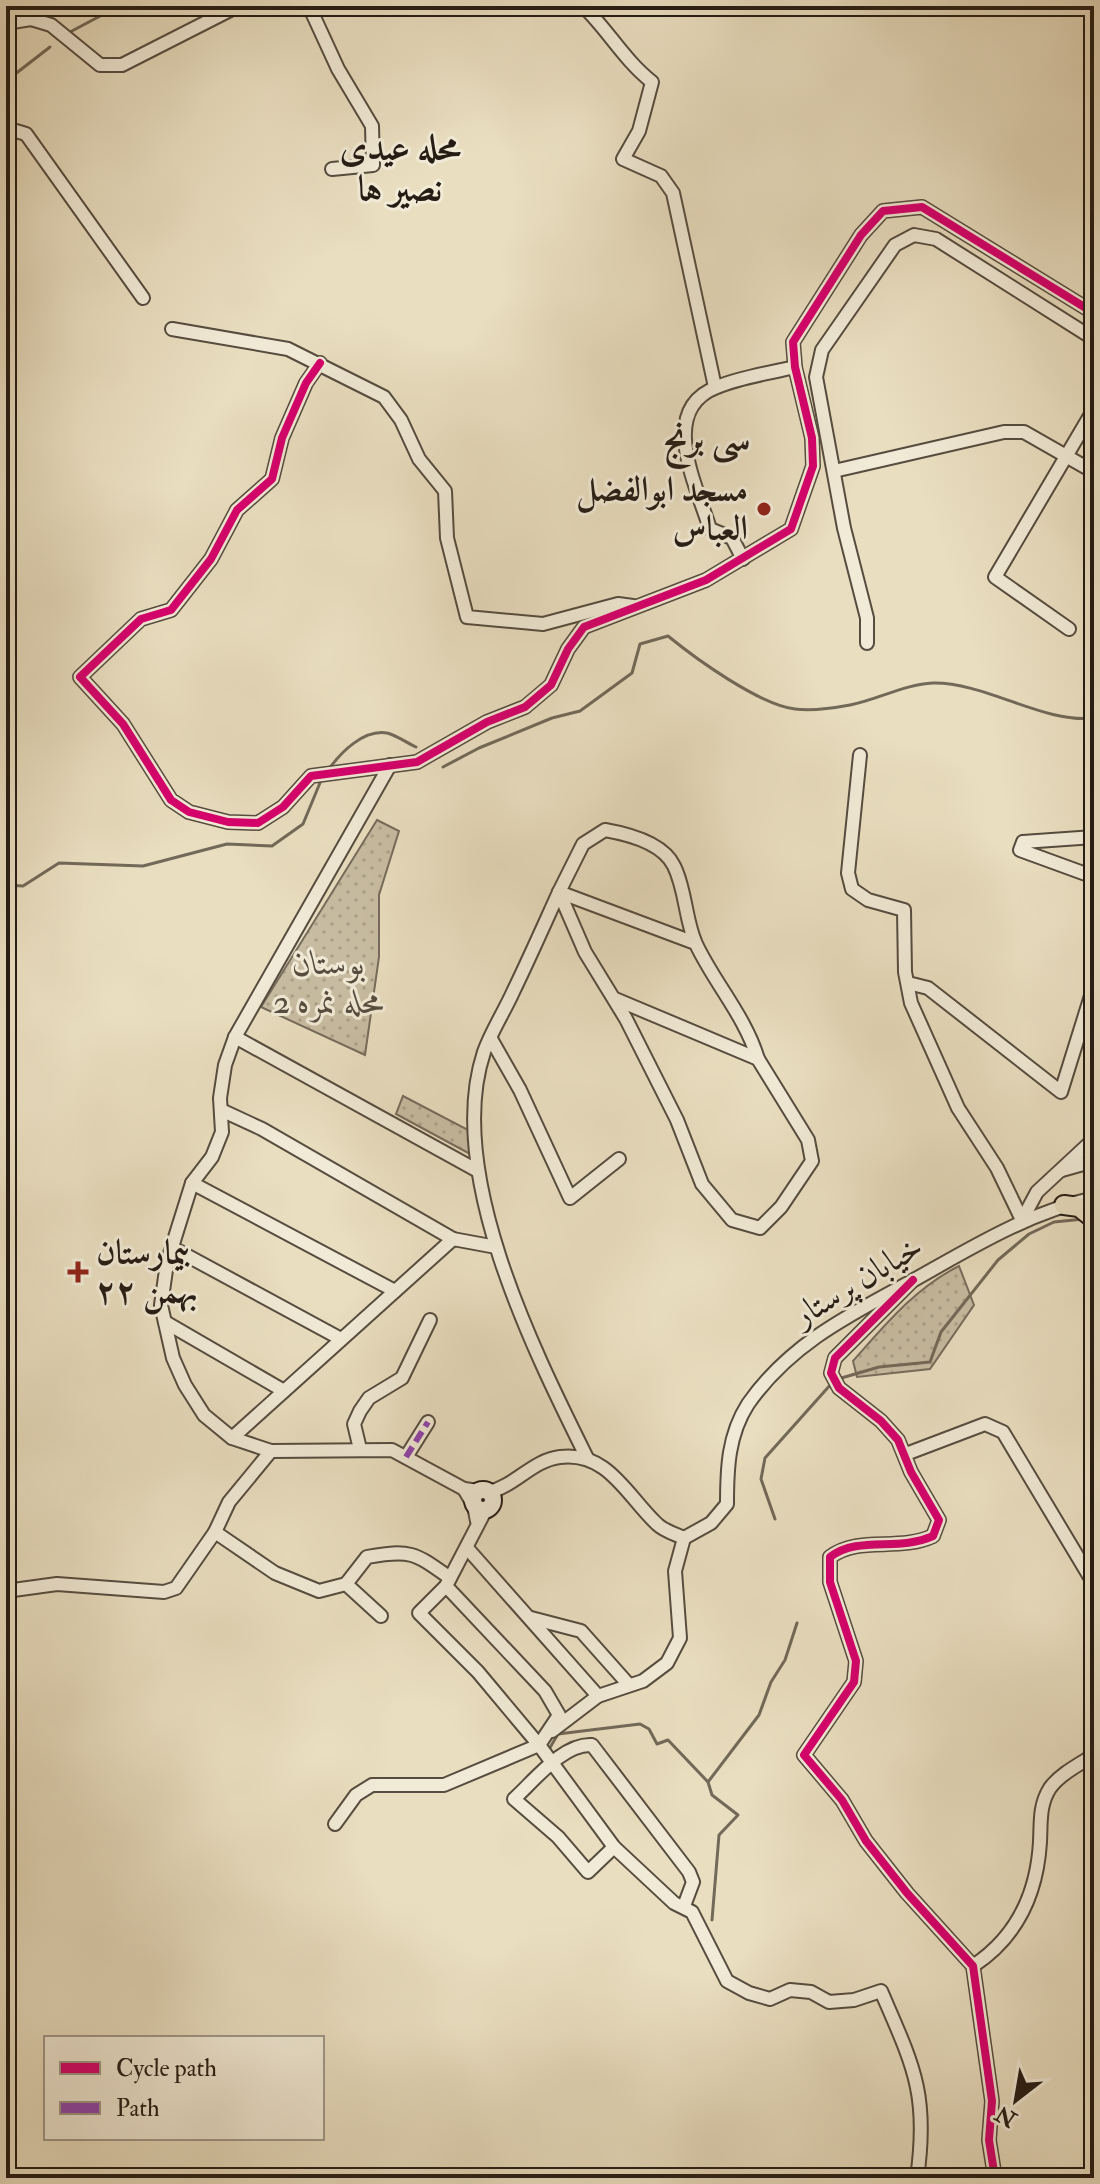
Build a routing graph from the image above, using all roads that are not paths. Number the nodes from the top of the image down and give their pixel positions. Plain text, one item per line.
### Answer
1 (238, 6) edge
2 (309, 6) edge
3 (583, 6) edge
4 (30, 12) edge
5 (6, 23) edge
6 (6, 128) edge
7 (332, 169) dead end
8 (143, 298) dead end
9 (1094, 313) edge
10 (172, 329) dead end
11 (1094, 339) edge
12 (320, 363) junction
13 (795, 367) junction
14 (715, 387) junction
15 (1094, 409) edge
16 (1067, 455) junction
17 (834, 471) junction
18 (1094, 472) edge
19 (743, 559) junction
20 (636, 606) junction
21 (1069, 629) dead end
22 (867, 643) dead end
23 (860, 755) dead end
24 (390, 765) junction
25 (1094, 837) edge
26 (1094, 877) edge
27 (559, 892) junction
28 (695, 943) junction
29 (908, 983) junction
30 (1094, 986) edge
31 (613, 998) junction
32 (235, 1037) junction
33 (491, 1039) junction
34 (758, 1059) junction
35 (221, 1110) junction
36 (1094, 1139) edge
37 (619, 1159) dead end
38 (1094, 1161) edge
39 (478, 1171) junction
40 (1055, 1173) junction
41 (192, 1183) junction
42 (1094, 1198) edge
43 (1064, 1205) junction
44 (1094, 1219) edge
45 (1022, 1220) junction
46 (453, 1239) junction
47 (496, 1247) junction
48 (173, 1248) junction
49 (913, 1280) junction
50 (395, 1291) junction
51 (430, 1320) dead end
52 (165, 1322) junction
53 (341, 1339) junction
54 (284, 1391) junction
55 (428, 1422) dead end
56 (232, 1438) junction
57 (360, 1449) junction
58 (271, 1451) junction
59 (906, 1454) junction
60 (406, 1457) junction
61 (587, 1458) junction
62 (483, 1500) junction
63 (215, 1532) junction
64 (684, 1538) junction
65 (467, 1548) junction
66 (448, 1582) junction
67 (346, 1584) junction
68 (1094, 1584) edge
69 (6, 1591) edge
70 (381, 1616) dead end
71 (531, 1618) junction
72 (629, 1685) junction
73 (598, 1696) junction
74 (541, 1741) junction
75 (1094, 1755) edge
76 (551, 1764) junction
77 (335, 1824) dead end
78 (614, 1847) junction
79 (684, 1906) junction
80 (973, 1966) junction
81 (917, 2178) edge
82 (995, 2178) edge

1 - 4 street
2 - 7 street
3 - 14 street
4 - 5 street
6 - 8 street
9 - 13 street
10 - 12 street
11 - 17 street
12 - 20 street
12 - 24 street
13 - 14 street
13 - 19 street
14 - 19 street
15 - 16 street
16 - 17 street
16 - 18 street
16 - 21 street
17 - 22 street
19 - 20 street
20 - 24 street
23 - 29 street
24 - 32 street
25 - 26 street
27 - 28 street
27 - 28 street
27 - 31 street
27 - 33 street
28 - 34 street
29 - 30 street
29 - 45 street
31 - 34 street
31 - 34 street
32 - 35 street
32 - 39 street
33 - 37 street
33 - 39 street
35 - 41 street
35 - 46 street
36 - 40 street
38 - 40 street
39 - 47 street
40 - 45 street
41 - 48 street
41 - 50 street
42 - 43 street, خیابان پرستار
43 - 44 main road
43 - 45 street, خیابان پرستار
45 - 49 street, خیابان پرستار
46 - 47 street
46 - 50 street
47 - 61 street
48 - 52 street
48 - 53 street
49 - 59 street
49 - 64 street, خیابان پرستار
50 - 53 street
51 - 57 street
52 - 54 street
52 - 56 street
53 - 54 street
54 - 56 street
55 - 60 street
56 - 58 street
57 - 58 street
57 - 60 street
58 - 63 street
59 - 68 street
59 - 80 street
60 - 62 street
61 - 62 street
61 - 64 street
62 - 65 street
63 - 67 street
63 - 69 street
64 - 72 street
65 - 66 street
65 - 71 street
66 - 67 street
66 - 74 street
66 - 74 street
67 - 70 street
71 - 72 street
71 - 73 street
72 - 73 street
73 - 74 street
74 - 76 street
74 - 77 street
75 - 80 street
76 - 78 street
76 - 78 street
76 - 79 street
78 - 79 street
79 - 81 street
80 - 82 street

